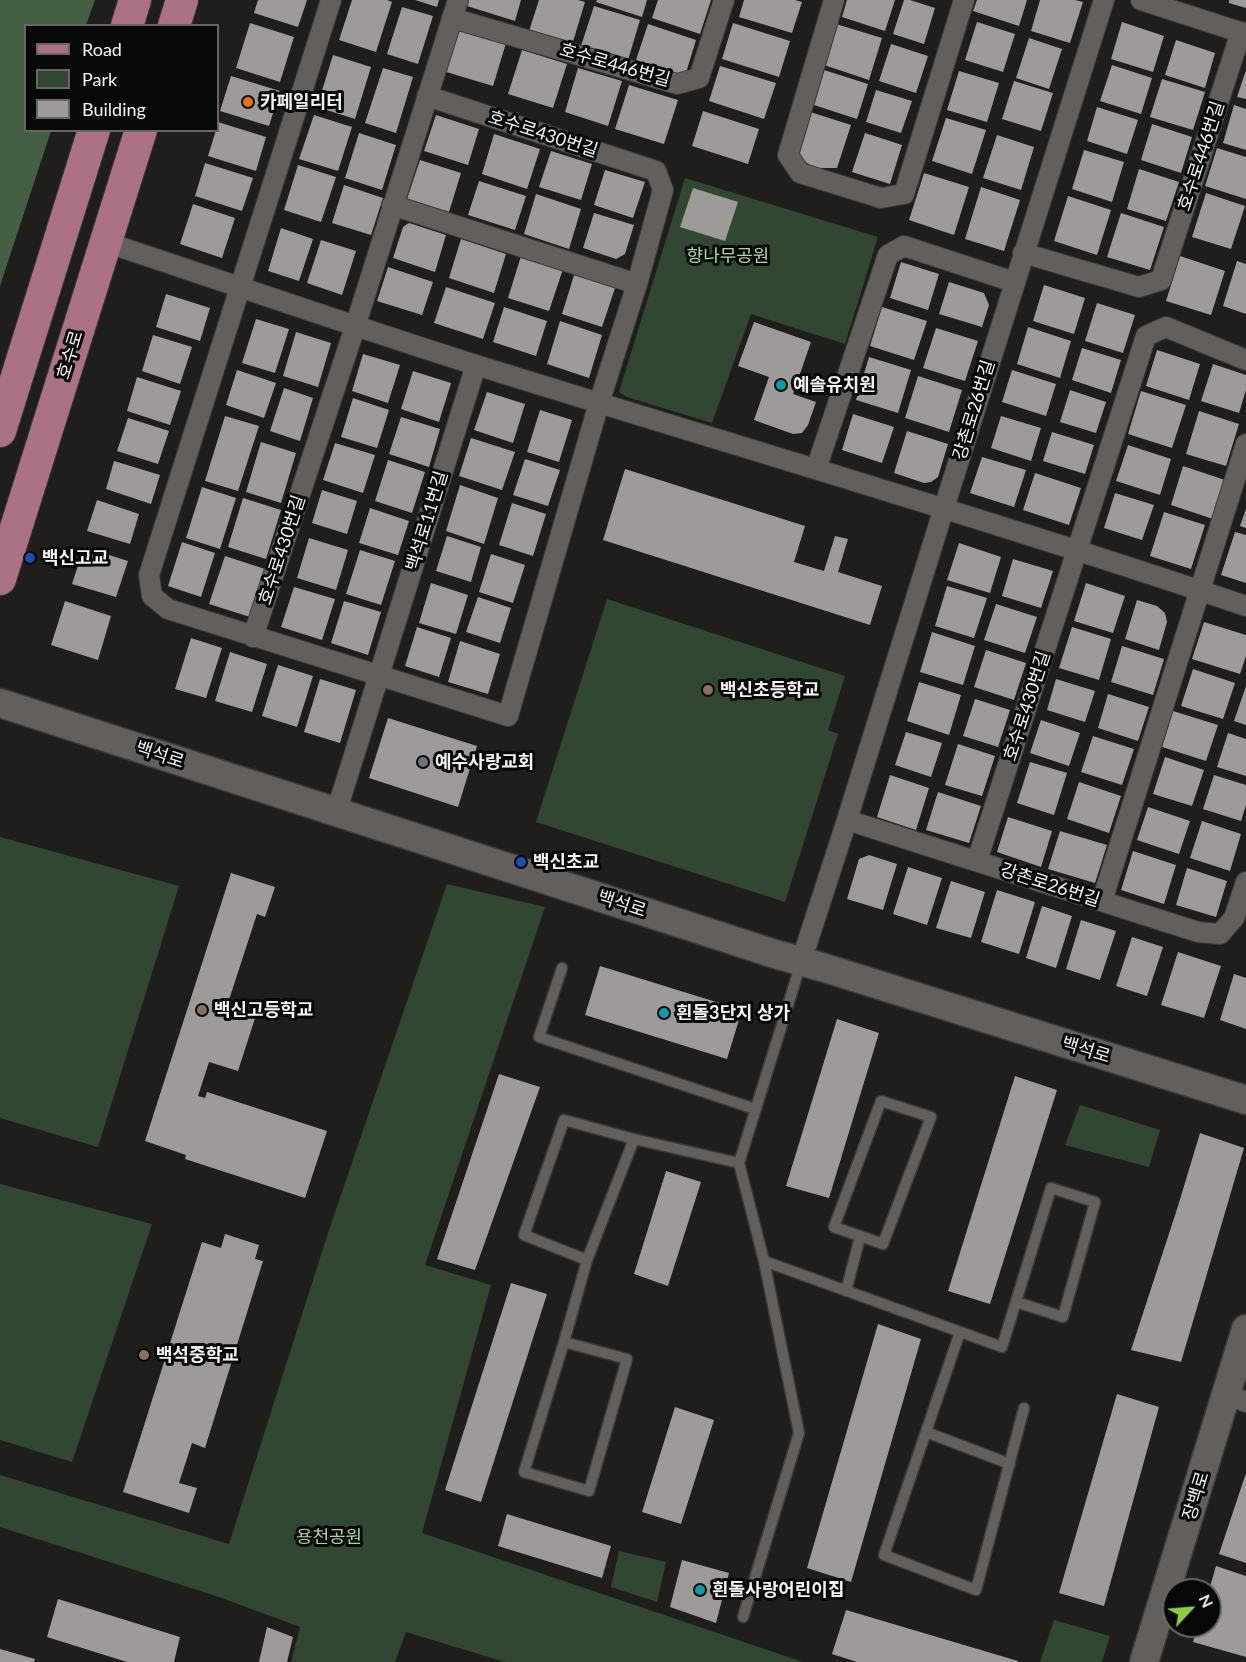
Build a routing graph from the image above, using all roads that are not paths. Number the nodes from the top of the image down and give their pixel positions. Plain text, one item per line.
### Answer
1 (135, 0) edge
2 (182, 0) edge
3 (332, 0) edge
4 (724, 0) edge
5 (834, 0) edge
6 (964, 0) edge
7 (1104, 0) edge
8 (1141, 0) edge
9 (455, 9) edge
10 (129, 24) edge
11 (175, 24) edge
12 (1244, 33) edge
13 (428, 96) junction
14 (93, 132) edge
15 (140, 132) edge
16 (392, 205) junction
17 (105, 242) junction
18 (1023, 254) junction
19 (1014, 282) junction
20 (637, 284) junction
21 (240, 287) junction
22 (355, 327) junction
23 (1246, 360) edge
24 (476, 365) junction
25 (599, 403) junction
26 (0, 431) edge
27 (1246, 444) edge
28 (816, 469) junction
29 (944, 508) junction
30 (1077, 551) junction
31 (0, 579) edge
32 (1199, 590) junction
33 (1246, 606) edge
34 (253, 637) junction
35 (379, 676) junction
36 (0, 703) edge
37 (336, 813) junction
38 (848, 820) junction
39 (977, 861) junction
40 (1246, 882) edge
41 (1102, 901) junction
42 (801, 962) junction
43 (562, 968) dead end
44 (1246, 1100) edge
45 (755, 1109) junction
46 (634, 1139) junction
47 (739, 1163) junction
48 (860, 1237) junction
49 (587, 1260) junction
50 (764, 1261) junction
51 (846, 1291) junction
52 (1016, 1302) junction
53 (1246, 1329) edge
54 (960, 1332) junction
55 (564, 1342) junction
56 (1236, 1398) edge
57 (1024, 1408) dead end
58 (926, 1432) junction
59 (1010, 1464) junction
60 (743, 1617) dead end
61 (1144, 1662) edge

1 - 10 main road
2 - 11 main road
3 - 21 street
4 - 9 street, 호수로446번길
5 - 6 street
7 - 18 street, 강촌로26번길
8 - 12 street, 호수로446번길
9 - 13 street, 호수로446번길
12 - 18 street, 호수로446번길
13 - 16 street, 호수로430번길
13 - 20 street, 호수로430번길
14 - 26 main road
15 - 17 main road, 호수로
16 - 20 street
16 - 22 street, 호수로430번길
17 - 21 street
17 - 31 main road, 호수로
18 - 19 street, 강촌로26번길
19 - 28 street
19 - 29 street, 강촌로26번길
20 - 25 street, 호수로430번길
21 - 22 street
21 - 34 street
22 - 24 street
22 - 34 street, 호수로430번길
23 - 30 street, 호수로430번길
24 - 25 street
24 - 35 street, 백석로11번길
25 - 28 street
25 - 35 street, 호수로430번길
27 - 32 street
28 - 29 street
29 - 30 street
29 - 38 street, 강촌로26번길
30 - 32 street
30 - 39 street, 호수로430번길
32 - 33 street
32 - 41 street
34 - 35 street
35 - 37 street, 백석로11번길
36 - 37 main road, 백석로
37 - 42 main road, 백석로
38 - 39 street, 강촌로26번길
38 - 42 street, 강촌로26번길
39 - 41 street, 강촌로26번길
40 - 41 street, 강촌로26번길
42 - 44 main road, 백석로
42 - 45 lane
43 - 45 lane
45 - 47 lane
46 - 47 lane
46 - 49 lane
46 - 49 lane
47 - 50 lane
48 - 48 lane
48 - 51 lane
49 - 55 lane
50 - 51 lane
50 - 60 lane
51 - 54 lane
52 - 52 lane
52 - 54 lane
53 - 56 main road, 장백로
54 - 58 lane
55 - 55 lane
56 - 61 main road, 장백로
57 - 59 lane
58 - 59 lane
58 - 59 lane

